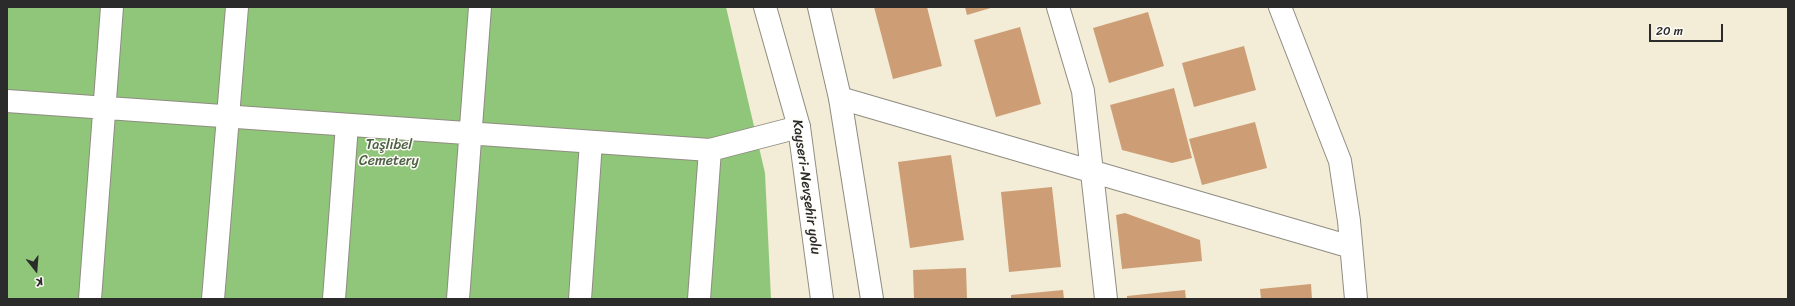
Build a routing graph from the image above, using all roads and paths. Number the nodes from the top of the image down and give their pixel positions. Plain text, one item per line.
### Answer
1 (112, 7) edge
2 (237, 7) edge
3 (480, 7) edge
4 (765, 7) edge
5 (819, 7) edge
6 (1058, 7) edge
7 (1280, 7) edge
8 (840, 98) junction
9 (7, 101) edge
10 (104, 108) junction
11 (228, 116) junction
12 (347, 125) junction
13 (799, 127) junction
14 (471, 133) junction
15 (591, 142) junction
16 (710, 150) junction
17 (1093, 172) junction
18 (1351, 247) junction
19 (90, 299) edge
20 (213, 299) edge
21 (334, 299) edge
22 (458, 299) edge
23 (580, 299) edge
24 (699, 299) edge
25 (822, 299) edge
26 (872, 299) edge
27 (1106, 299) edge
28 (1356, 299) edge

1 - 10 main road
2 - 11 main road
3 - 14 main road
4 - 13 main road, Kayseri-Nevşehir yolu
5 - 8 main road
6 - 17 main road
7 - 18 main road
8 - 17 main road
8 - 26 main road
9 - 10 main road
10 - 11 main road
10 - 19 main road
11 - 12 main road
11 - 20 main road
12 - 14 main road
12 - 21 main road
13 - 16 main road
13 - 25 main road, Kayseri-Nevşehir yolu
14 - 15 main road
14 - 22 main road
15 - 16 main road
15 - 23 main road
16 - 24 main road
17 - 18 main road
17 - 27 main road
18 - 28 main road

